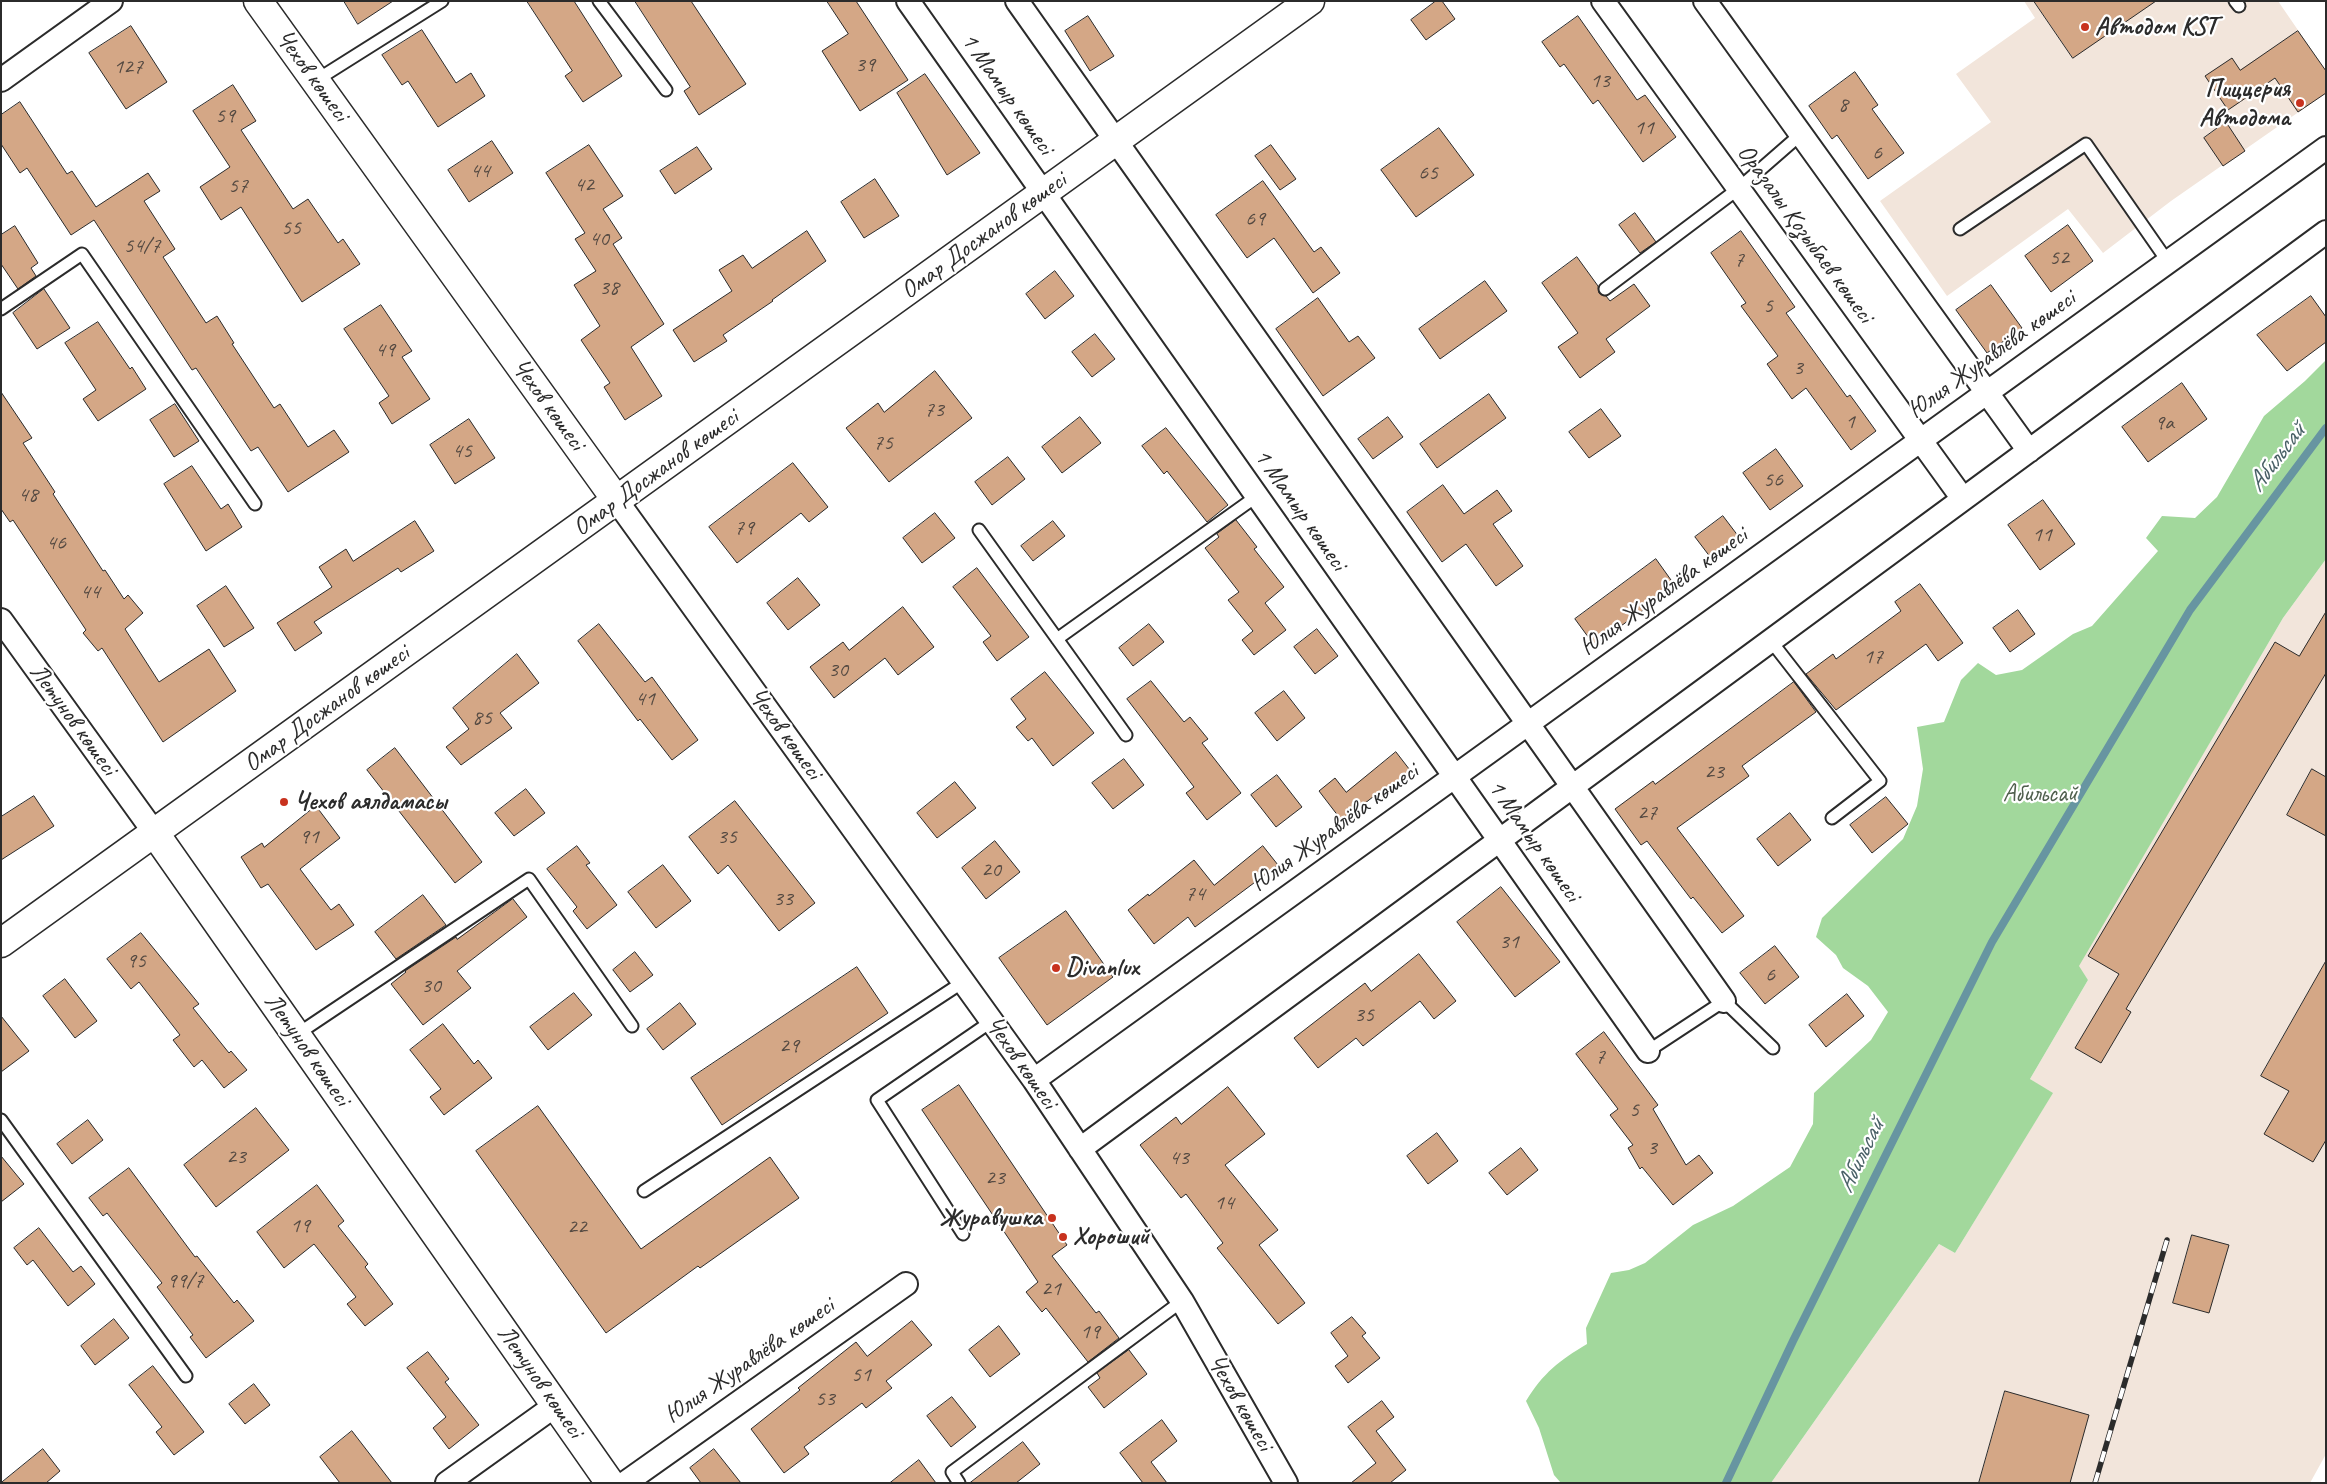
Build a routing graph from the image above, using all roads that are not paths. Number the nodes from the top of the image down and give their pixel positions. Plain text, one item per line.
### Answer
1 (110, 1) edge
2 (258, 1) edge
3 (442, 1) edge
4 (599, 1) edge
5 (908, 1) edge
6 (1017, 1) edge
7 (1310, 1) edge
8 (1603, 1) edge
9 (1705, 1) edge
10 (1, 80) edge
11 (315, 81) junction
12 (666, 90) dead end
13 (1801, 134) junction
14 (1116, 141) junction
15 (2326, 148) edge
16 (1738, 189) junction
17 (1043, 194) junction
18 (1960, 229) dead end
19 (2326, 232) edge
20 (2168, 262) junction
21 (1605, 289) dead end
22 (1, 309) edge
23 (1987, 392) junction
24 (1920, 440) junction
25 (2029, 450) junction
26 (1256, 496) junction
27 (1963, 499) junction
28 (617, 501) junction
29 (255, 504) dead end
30 (979, 530) dead end
31 (1, 620) edge
32 (1057, 639) junction
33 (1771, 641) junction
34 (1528, 724) junction
35 (1126, 735) dead end
36 (1454, 776) junction
37 (1572, 787) junction
38 (1832, 818) dead end
39 (154, 832) junction
40 (1500, 840) junction
41 (1, 943) edge
42 (963, 982) junction
43 (1724, 1001) junction
44 (992, 1021) junction
45 (632, 1026) dead end
46 (296, 1035) junction
47 (1773, 1048) dead end
48 (1648, 1051) joint
49 (1034, 1080) junction
50 (1, 1120) edge
51 (1080, 1148) junction
52 (644, 1191) dead end
53 (963, 1234) dead end
54 (906, 1284) dead end
55 (1182, 1301) junction
56 (186, 1376) dead end
57 (556, 1406) junction
58 (447, 1483) edge
59 (610, 1483) edge
60 (625, 1483) edge
61 (959, 1483) edge
62 (1286, 1483) edge

1 - 10 street
2 - 11 street, Чехов көшесі
3 - 11 lane
4 - 12 lane
5 - 17 street, 1 Мамыр көшесі
6 - 14 street
7 - 14 street, Омар Досжанов көшесі
8 - 16 street, Оразалы Қозыбаев көшесі
9 - 13 street
11 - 28 street, Чехов көшесі
13 - 16 lane
13 - 23 street
14 - 17 street, Омар Досжанов көшесі
14 - 34 street
15 - 20 street, Юлия Журавлёва көшесі
16 - 21 lane
16 - 24 street, Оразалы Қозыбаев көшесі
17 - 26 street, 1 Мамыр көшесі
17 - 28 street, Омар Досжанов көшесі
18 - 20 lane
19 - 25 street
20 - 23 street, Юлия Журавлёва көшесі
22 - 29 lane
23 - 24 street, Юлия Журавлёва көшесі
23 - 25 street
24 - 27 street, Оразалы Қозыбаев көшесі
24 - 34 street, Юлия Журавлёва көшесі
25 - 27 street
26 - 32 lane
26 - 36 street, 1 Мамыр көшесі
27 - 33 street
28 - 39 street, Омар Досжанов көшесі
28 - 42 street, Чехов көшесі
30 - 32 lane
31 - 39 street, Летунов көшесі
32 - 35 lane
33 - 37 street
33 - 38 lane
34 - 36 street, Юлия Журавлёва көшесі
34 - 37 street
36 - 40 street, 1 Мамыр көшесі
36 - 49 street, Юлия Журавлёва көшесі
37 - 40 street
37 - 43 street
39 - 41 street, Омар Досжанов көшесі
39 - 46 street, Летунов көшесі
40 - 48 street, 1 Мамыр көшесі
40 - 51 street
42 - 44 street, Чехов көшесі
42 - 52 lane
43 - 47 lane
43 - 48 lane
44 - 49 street, Чехов көшесі
44 - 53 lane
45 - 46 lane
46 - 57 street, Летунов көшесі
49 - 51 street, Чехов көшесі
50 - 56 lane
51 - 55 street, Чехов көшесі
54 - 60 street, Юлия Журавлёва көшесі
55 - 61 lane
55 - 62 street, Чехов көшесі
57 - 58 street
57 - 59 street, Летунов көшесі

